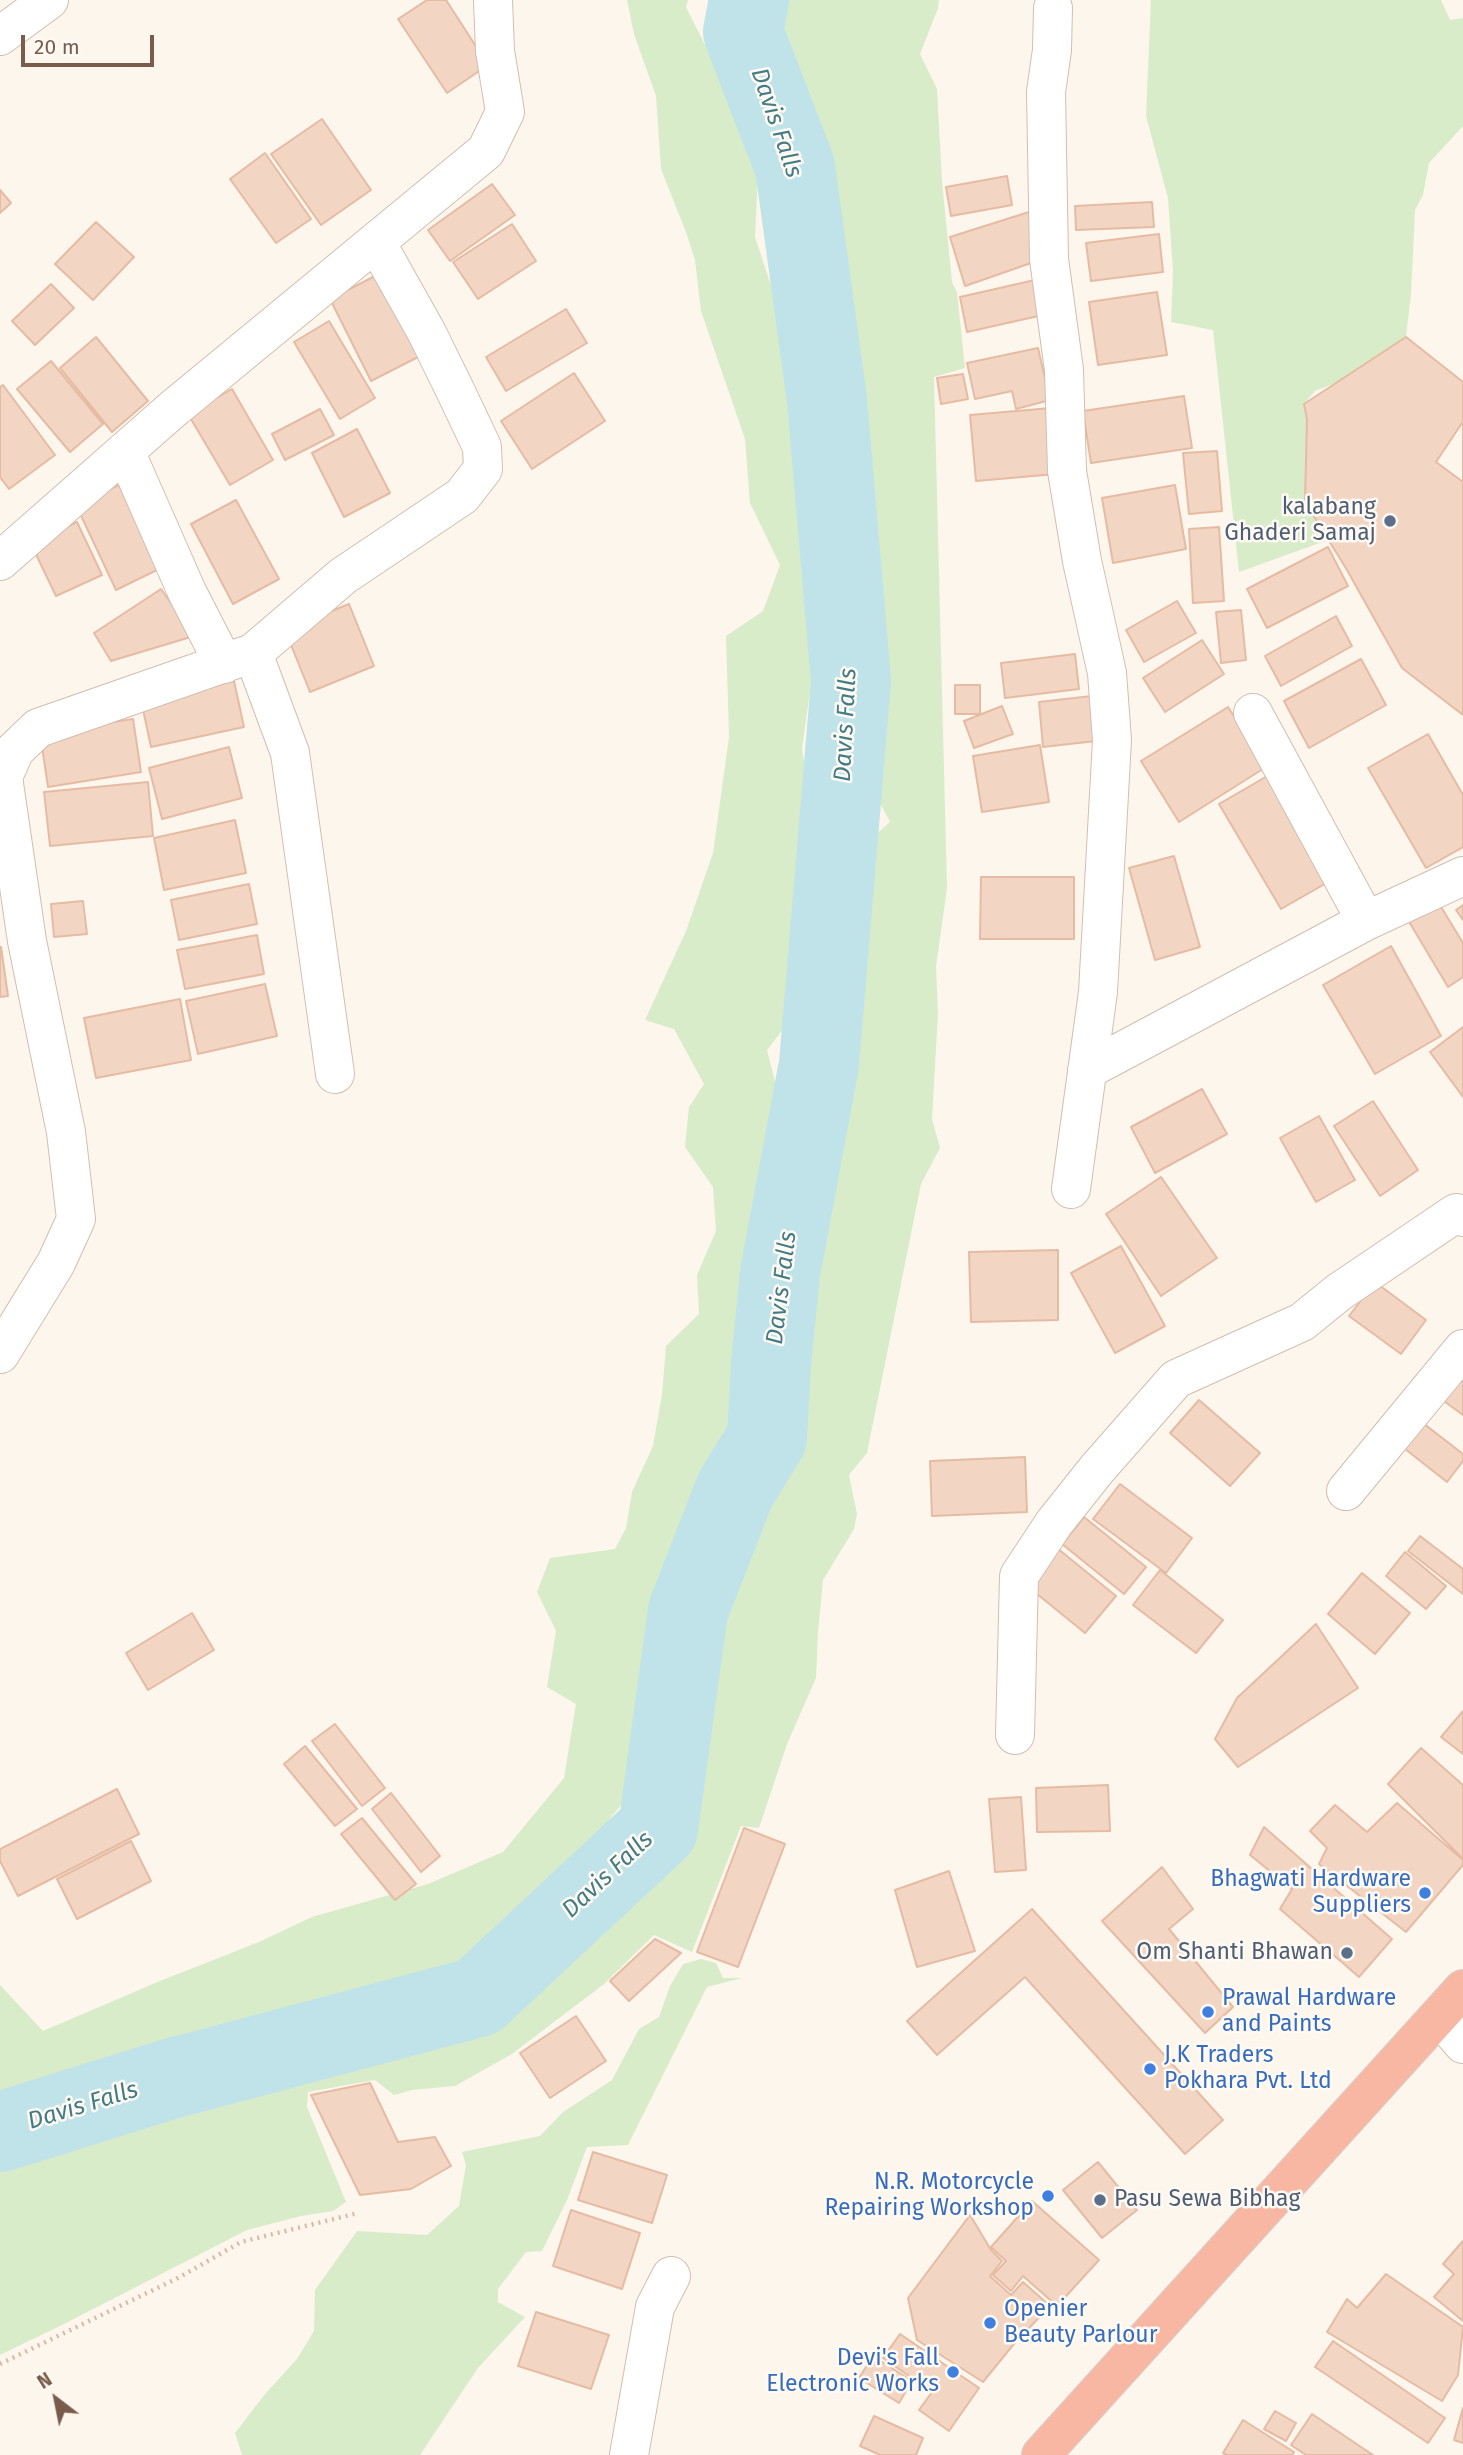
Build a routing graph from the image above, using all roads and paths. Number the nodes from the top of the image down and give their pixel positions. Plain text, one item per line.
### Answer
1 (50, 0) edge
2 (494, 0) edge
3 (1053, 8) dead end
4 (0, 36) edge
5 (376, 242) junction
6 (125, 451) junction
7 (0, 561) edge
8 (239, 659) junction
9 (1253, 713) dead end
10 (1463, 876) edge
11 (1367, 921) junction
12 (1087, 1070) junction
13 (335, 1074) dead end
14 (1071, 1189) dead end
15 (1461, 1212) edge
16 (1463, 1349) edge
17 (0, 1354) edge
18 (1346, 1492) dead end
19 (1015, 1735) dead end
20 (1455, 2016) edge
21 (358, 2213) dead end
22 (671, 2276) dead end
23 (0, 2364) edge
24 (629, 2455) edge
25 (1041, 2455) edge

1 - 4 street
2 - 5 street
3 - 12 street
5 - 6 street
5 - 8 street
6 - 7 street
6 - 8 street
8 - 13 street
8 - 17 street
9 - 11 street
10 - 11 street
11 - 12 street
12 - 14 street
15 - 19 street
16 - 18 street
20 - 25 highway
21 - 23 path
22 - 24 street

